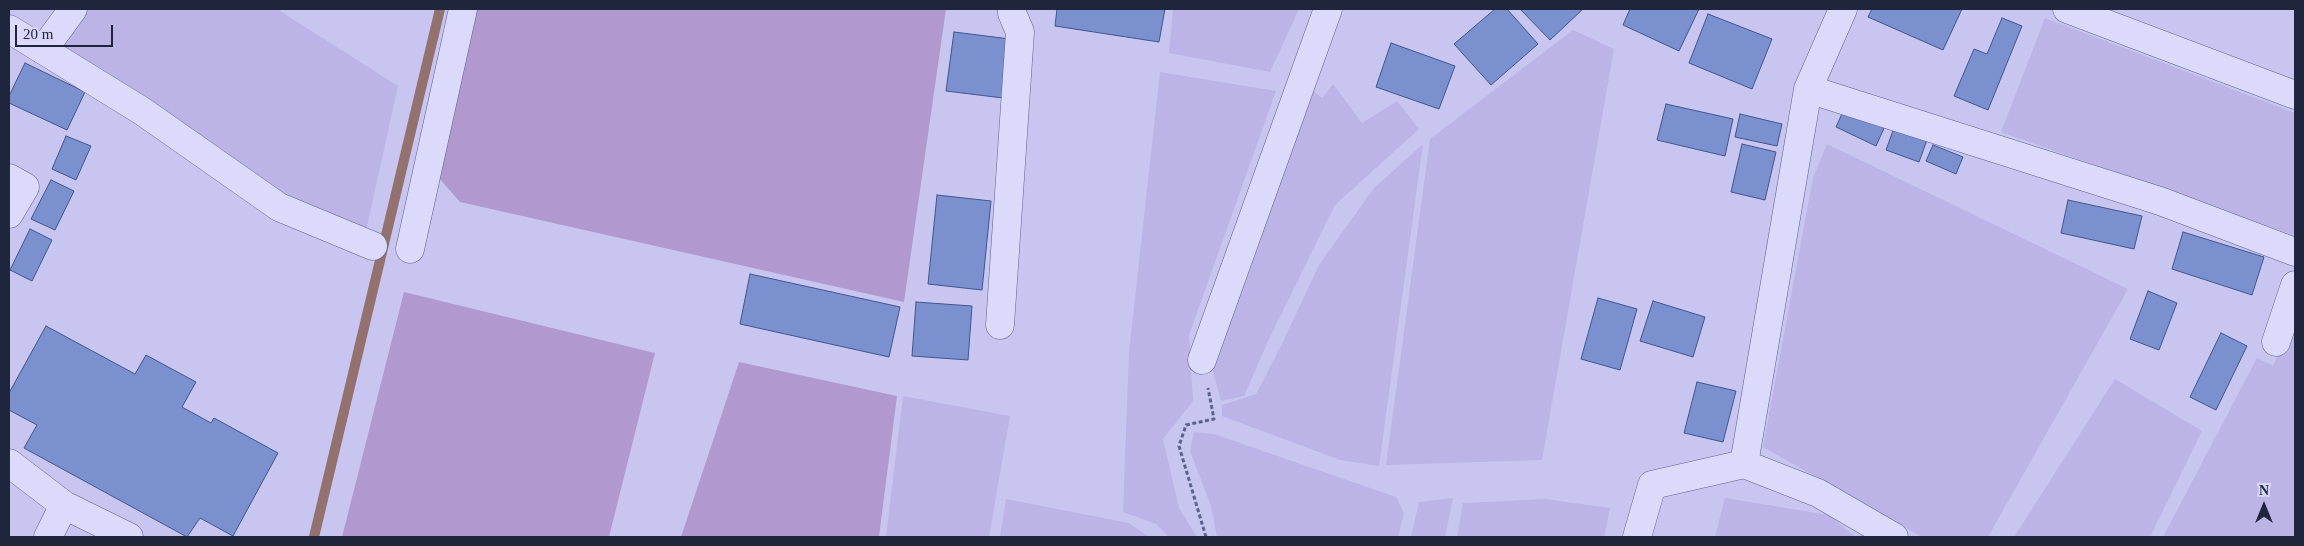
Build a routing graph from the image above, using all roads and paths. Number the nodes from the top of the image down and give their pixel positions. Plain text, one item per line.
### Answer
1 (73, 9) edge
2 (462, 9) edge
3 (1012, 9) edge
4 (1328, 9) edge
5 (1843, 9) edge
6 (2067, 9) edge
7 (9, 29) edge
8 (43, 50) junction
9 (1808, 89) junction
10 (2295, 95) edge
11 (9, 178) edge
12 (9, 214) edge
13 (373, 246) dead end
14 (410, 249) dead end
15 (2295, 252) edge
16 (2295, 285) edge
17 (1000, 325) dead end
18 (2276, 342) dead end
19 (1202, 360) joint
20 (9, 463) edge
21 (1744, 464) junction
22 (64, 505) junction
23 (48, 537) edge
24 (129, 537) edge
25 (1206, 537) edge
26 (1637, 537) edge
27 (1894, 537) edge

1 - 8 street
2 - 14 street
3 - 17 street
4 - 19 street
5 - 9 street
6 - 10 street
7 - 8 street
8 - 13 street
9 - 15 street
9 - 21 street
11 - 12 street
16 - 18 street
19 - 25 path
20 - 22 street
21 - 26 street
21 - 27 street
22 - 23 street
22 - 24 street

